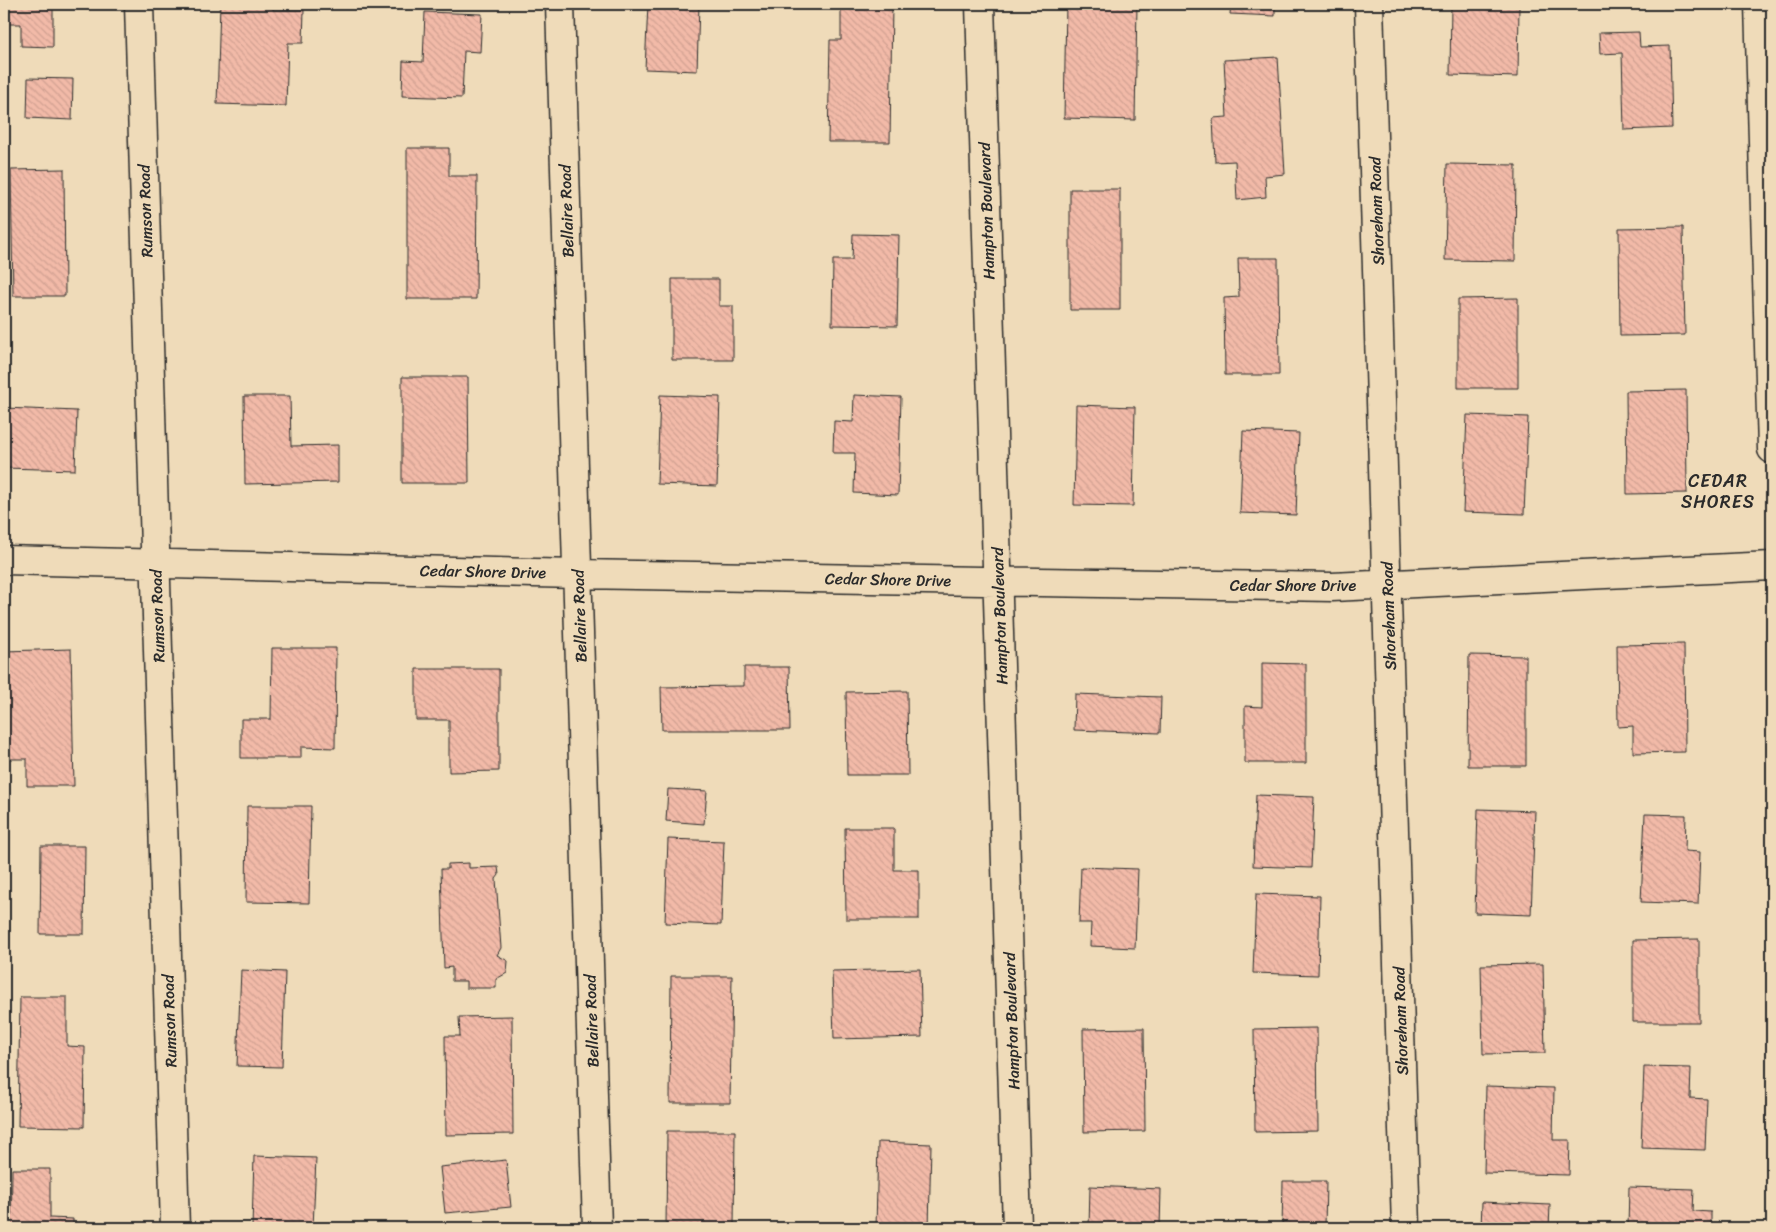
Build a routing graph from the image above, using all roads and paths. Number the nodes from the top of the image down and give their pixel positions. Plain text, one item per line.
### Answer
1 (139, 4) edge
2 (560, 4) edge
3 (980, 4) edge
4 (1369, 4) edge
5 (1759, 4) edge
6 (1772, 449) edge
7 (4, 560) edge
8 (156, 563) junction
9 (1772, 566) edge
10 (577, 574) junction
11 (998, 582) junction
12 (1387, 584) junction
13 (175, 1228) edge
14 (597, 1228) edge
15 (1017, 1228) edge
16 (1406, 1228) edge

1 - 8 street, Rumson Road
2 - 10 street, Bellaire Road
3 - 11 street, Hampton Boulevard
4 - 12 street, Shoreham Road
5 - 6 street
7 - 8 street, Cedar Shore Drive
8 - 10 street, Cedar Shore Drive
8 - 13 street, Rumson Road
9 - 12 street, Cedar Shore Drive
10 - 11 street, Cedar Shore Drive
10 - 14 street, Bellaire Road
11 - 12 street, Cedar Shore Drive
11 - 15 street, Hampton Boulevard
12 - 16 street, Shoreham Road

